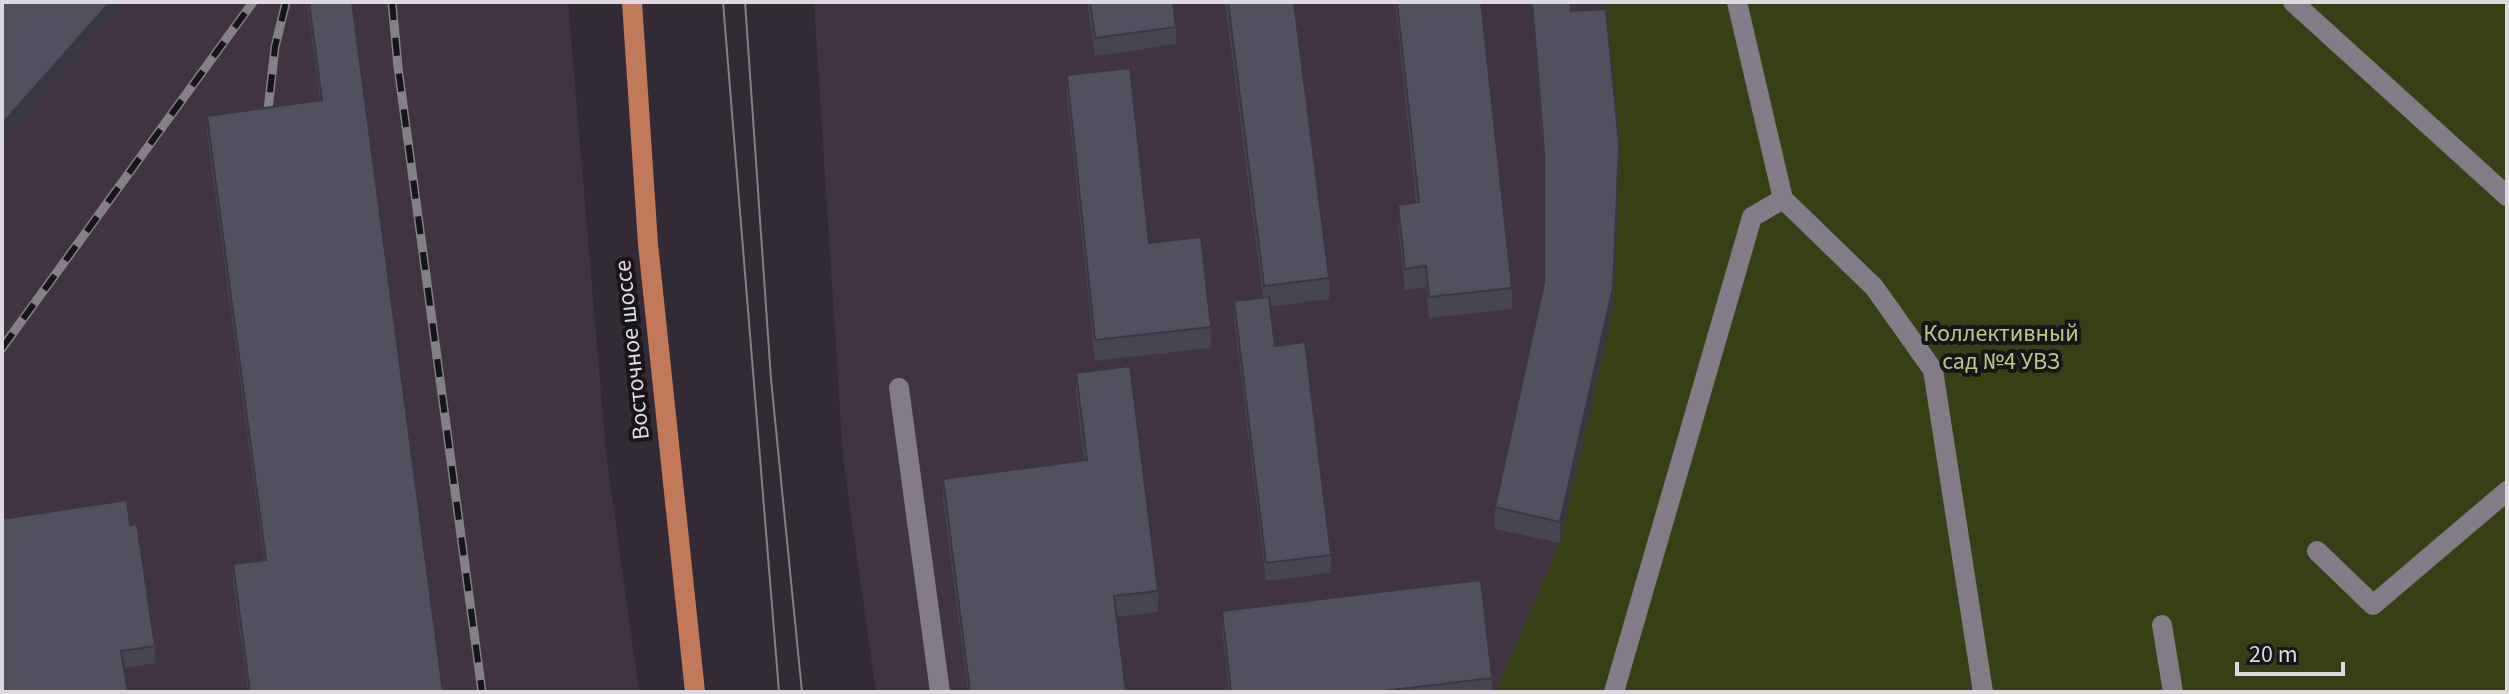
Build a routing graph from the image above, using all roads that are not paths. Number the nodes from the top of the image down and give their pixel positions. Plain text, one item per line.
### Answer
1 (632, 2) edge
2 (1737, 2) edge
3 (2293, 2) edge
4 (2507, 196) edge
5 (1783, 199) junction
6 (899, 388) dead end
7 (2507, 491) edge
8 (2317, 551) dead end
9 (2162, 625) dead end
10 (695, 692) edge
11 (940, 692) edge
12 (1614, 692) edge
13 (1983, 692) edge
14 (2173, 692) edge

1 - 10 main road, Восточное шоссе
2 - 5 lane
3 - 4 lane
5 - 12 lane
5 - 13 lane
6 - 11 lane
7 - 8 lane
9 - 14 lane

